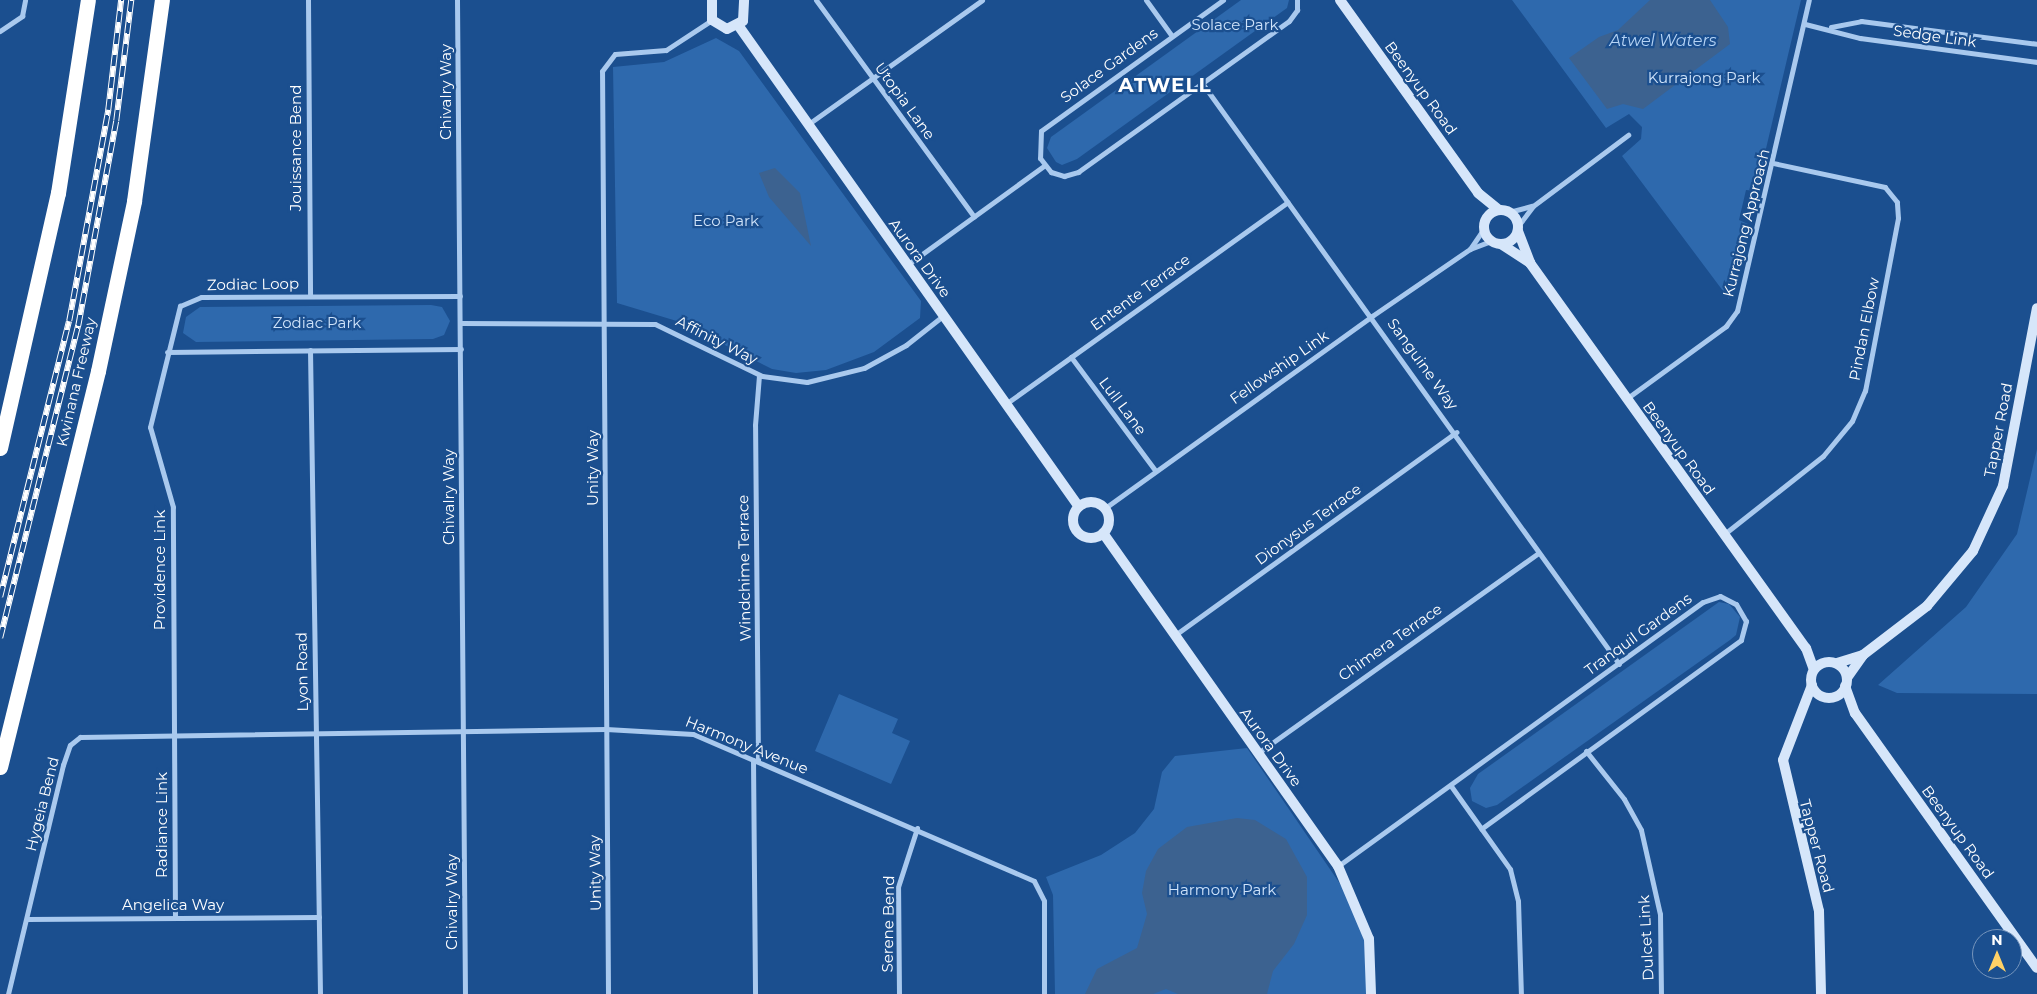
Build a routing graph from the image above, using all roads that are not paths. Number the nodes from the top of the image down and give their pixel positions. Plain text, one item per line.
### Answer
1 (25, 0) edge
2 (88, 0) edge
3 (162, 0) edge
4 (308, 0) edge
5 (458, 0) edge
6 (712, 0) edge
7 (744, 0) edge
8 (816, 0) edge
9 (982, 0) edge
10 (1146, 0) edge
11 (1223, 0) edge
12 (1297, 0) edge
13 (1340, 0) edge
14 (1809, 0) edge
15 (712, 20) junction
16 (1805, 24) junction
17 (738, 25) junction
18 (1830, 27) junction
19 (0, 30) edge
20 (1172, 36) junction
21 (2037, 44) edge
22 (2037, 62) edge
23 (873, 78) junction
24 (1202, 83) junction
25 (807, 125) junction
26 (1628, 135) dead end
27 (1773, 163) junction
28 (1045, 165) junction
29 (1478, 193) junction
30 (1288, 202) junction
31 (1533, 206) junction
32 (1504, 211) junction
33 (974, 217) junction
34 (1485, 224) junction
35 (1518, 228) junction
36 (1496, 242) junction
37 (1470, 249) junction
38 (1530, 263) junction
39 (907, 265) junction
40 (310, 296) junction
41 (460, 296) junction
42 (2037, 308) edge
43 (944, 316) junction
44 (1372, 316) junction
45 (604, 321) junction
46 (460, 323) junction
47 (460, 349) junction
48 (310, 350) junction
49 (167, 352) junction
50 (1071, 357) junction
51 (759, 375) junction
52 (1626, 400) junction
53 (1007, 403) junction
54 (1456, 432) junction
55 (0, 448) edge
56 (1155, 470) junction
57 (1079, 507) junction
58 (1105, 508) junction
59 (1103, 533) junction
60 (1723, 534) junction
61 (1538, 553) junction
62 (1174, 636) junction
63 (1806, 648) junction
64 (1862, 655) junction
65 (1832, 663) junction
66 (1619, 664) junction
67 (1814, 670) junction
68 (1846, 682) junction
69 (1812, 685) junction
70 (1831, 697) junction
71 (1804, 709) junction
72 (1855, 713) junction
73 (606, 729) junction
74 (463, 730) junction
75 (316, 731) junction
76 (174, 732) junction
77 (1586, 751) junction
78 (1257, 753) junction
79 (756, 761) junction
80 (0, 768) edge
81 (1450, 786) junction
82 (917, 828) junction
83 (1481, 829) junction
84 (1338, 866) junction
85 (318, 917) junction
86 (175, 918) junction
87 (27, 919) junction
88 (2037, 968) edge
89 (8, 994) edge
90 (320, 994) edge
91 (465, 994) edge
92 (608, 994) edge
93 (755, 994) edge
94 (899, 994) edge
95 (1044, 994) edge
96 (1371, 994) edge
97 (1521, 994) edge
98 (1661, 994) edge
99 (1821, 994) edge

1 - 19 street
2 - 55 highway
3 - 80 highway, Kwinana Freeway
4 - 40 street, Jouissance Bend
5 - 41 street, Chivalry Way
6 - 15 street
7 - 17 street
8 - 23 street, Utopia Lane
9 - 23 street
10 - 20 street
11 - 20 street, Solace Gardens
12 - 24 street
13 - 29 street, Beenyup Road
14 - 16 street, Kurrajong Approach
15 - 17 street
15 - 45 street, Unity Way
16 - 18 street, Sedge Link
16 - 27 street, Kurrajong Approach
17 - 25 street, Aurora Drive
18 - 21 street, Sedge Link
18 - 22 street, Sedge Link
20 - 28 street, Solace Gardens
23 - 25 street
23 - 33 street, Utopia Lane
24 - 28 street
24 - 30 street, Sanguine Way
25 - 39 street, Aurora Drive
26 - 31 street
27 - 52 street, Kurrajong Approach
27 - 60 street, Pindan Elbow
28 - 33 street
29 - 32 street, Beenyup Road
29 - 34 street, Beenyup Road
30 - 44 street, Sanguine Way
30 - 50 street, Entente Terrace
31 - 32 street
31 - 35 street
32 - 34 street
32 - 35 street, Beenyup Road
33 - 39 street
34 - 36 street, Beenyup Road
34 - 37 street, Fellowship Link
35 - 36 street
35 - 38 street, Beenyup Road
36 - 37 street, Fellowship Link
36 - 38 street, Beenyup Road
37 - 44 street, Fellowship Link
38 - 52 street, Beenyup Road
39 - 43 street, Aurora Drive
40 - 41 street, Zodiac Loop
40 - 49 street, Zodiac Loop
41 - 46 street, Chivalry Way
42 - 64 street, Tapper Road
43 - 51 street, Affinity Way
43 - 53 street, Aurora Drive
44 - 54 street, Sanguine Way
44 - 56 street, Fellowship Link
45 - 46 street, Affinity Way
45 - 51 street, Affinity Way
45 - 73 street, Unity Way
46 - 47 street, Chivalry Way
47 - 48 street
47 - 74 street, Chivalry Way
48 - 49 street
48 - 75 street, Lyon Road
49 - 76 street, Providence Link
50 - 53 street, Entente Terrace
50 - 56 street, Lull Lane
51 - 79 street, Windchime Terrace
52 - 60 street, Beenyup Road
53 - 57 street, Aurora Drive
54 - 61 street, Sanguine Way
54 - 62 street, Dionysus Terrace
56 - 58 street, Fellowship Link
57 - 58 street
57 - 59 street
58 - 59 street
59 - 62 street, Aurora Drive
60 - 63 street, Beenyup Road
61 - 66 street, Sanguine Way
61 - 78 street, Chimera Terrace
62 - 78 street, Aurora Drive
63 - 65 street, Beenyup Road
63 - 67 street, Beenyup Road
64 - 65 street, Tapper Road
64 - 68 street, Tapper Road
65 - 67 street, Tapper Road
65 - 68 street, Beenyup Road
66 - 77 street, Tranquil Gardens
66 - 81 street, Tranquil Gardens
67 - 69 street, Tapper Road
68 - 70 street, Tapper Road
68 - 72 street, Beenyup Road
69 - 70 street, Beenyup Road
69 - 71 street, Tapper Road
70 - 71 street
70 - 72 street, Beenyup Road
71 - 99 street, Tapper Road
72 - 88 street, Beenyup Road
73 - 74 street, Harmony Avenue
73 - 79 street, Harmony Avenue
73 - 92 street, Unity Way
74 - 75 street, Harmony Avenue
74 - 91 street, Chivalry Way
75 - 76 street, Hygeia Bend
75 - 85 street, Lyon Road
76 - 86 street, Radiance Link
76 - 87 street, Hygeia Bend
77 - 83 street, Tranquil Gardens
77 - 98 street, Dulcet Link
78 - 84 street, Aurora Drive
79 - 82 street, Harmony Avenue
79 - 93 street, Windchime Terrace
81 - 83 street
81 - 84 street, Tranquil Gardens
82 - 94 street, Serene Bend
82 - 95 street, Harmony Avenue
83 - 97 street
84 - 96 street, Aurora Drive
85 - 86 street, Angelica Way
85 - 90 street, Lyon Road
86 - 87 street, Angelica Way
87 - 89 street, Hygeia Bend

